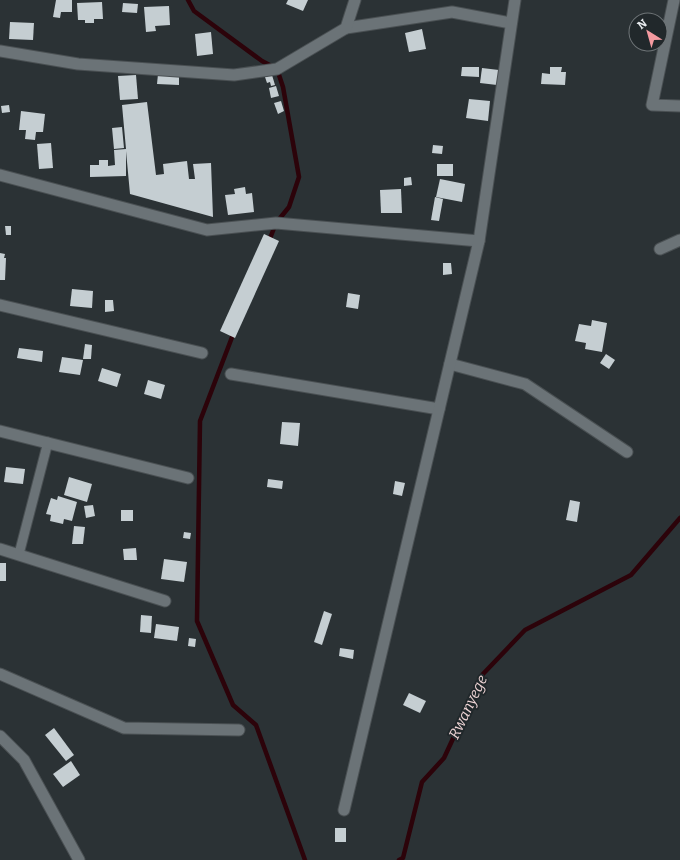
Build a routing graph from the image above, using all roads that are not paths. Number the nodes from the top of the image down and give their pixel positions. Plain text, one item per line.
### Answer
1 (355, 0) edge
2 (515, 0) edge
3 (674, 0) edge
4 (511, 23) junction
5 (346, 28) junction
6 (0, 51) edge
7 (680, 106) edge
8 (0, 175) edge
9 (680, 240) edge
10 (479, 241) junction
11 (660, 249) dead end
12 (0, 305) edge
13 (202, 353) dead end
14 (450, 364) junction
15 (231, 374) dead end
16 (439, 409) junction
17 (0, 430) edge
18 (48, 442) junction
19 (627, 452) dead end
20 (188, 478) dead end
21 (0, 549) edge
22 (19, 554) junction
23 (165, 600) dead end
24 (2, 677) edge
25 (239, 730) dead end
26 (0, 736) edge
27 (344, 810) dead end
28 (79, 860) edge

1 - 5 street
2 - 4 street
3 - 7 street
4 - 5 street
4 - 10 street
5 - 6 street
8 - 10 street
9 - 11 street
10 - 14 street
12 - 13 street
14 - 16 street
14 - 19 street
15 - 16 street
16 - 27 street
17 - 18 street
18 - 20 street
18 - 22 lane
21 - 22 street
22 - 23 street
24 - 25 street
26 - 28 street

